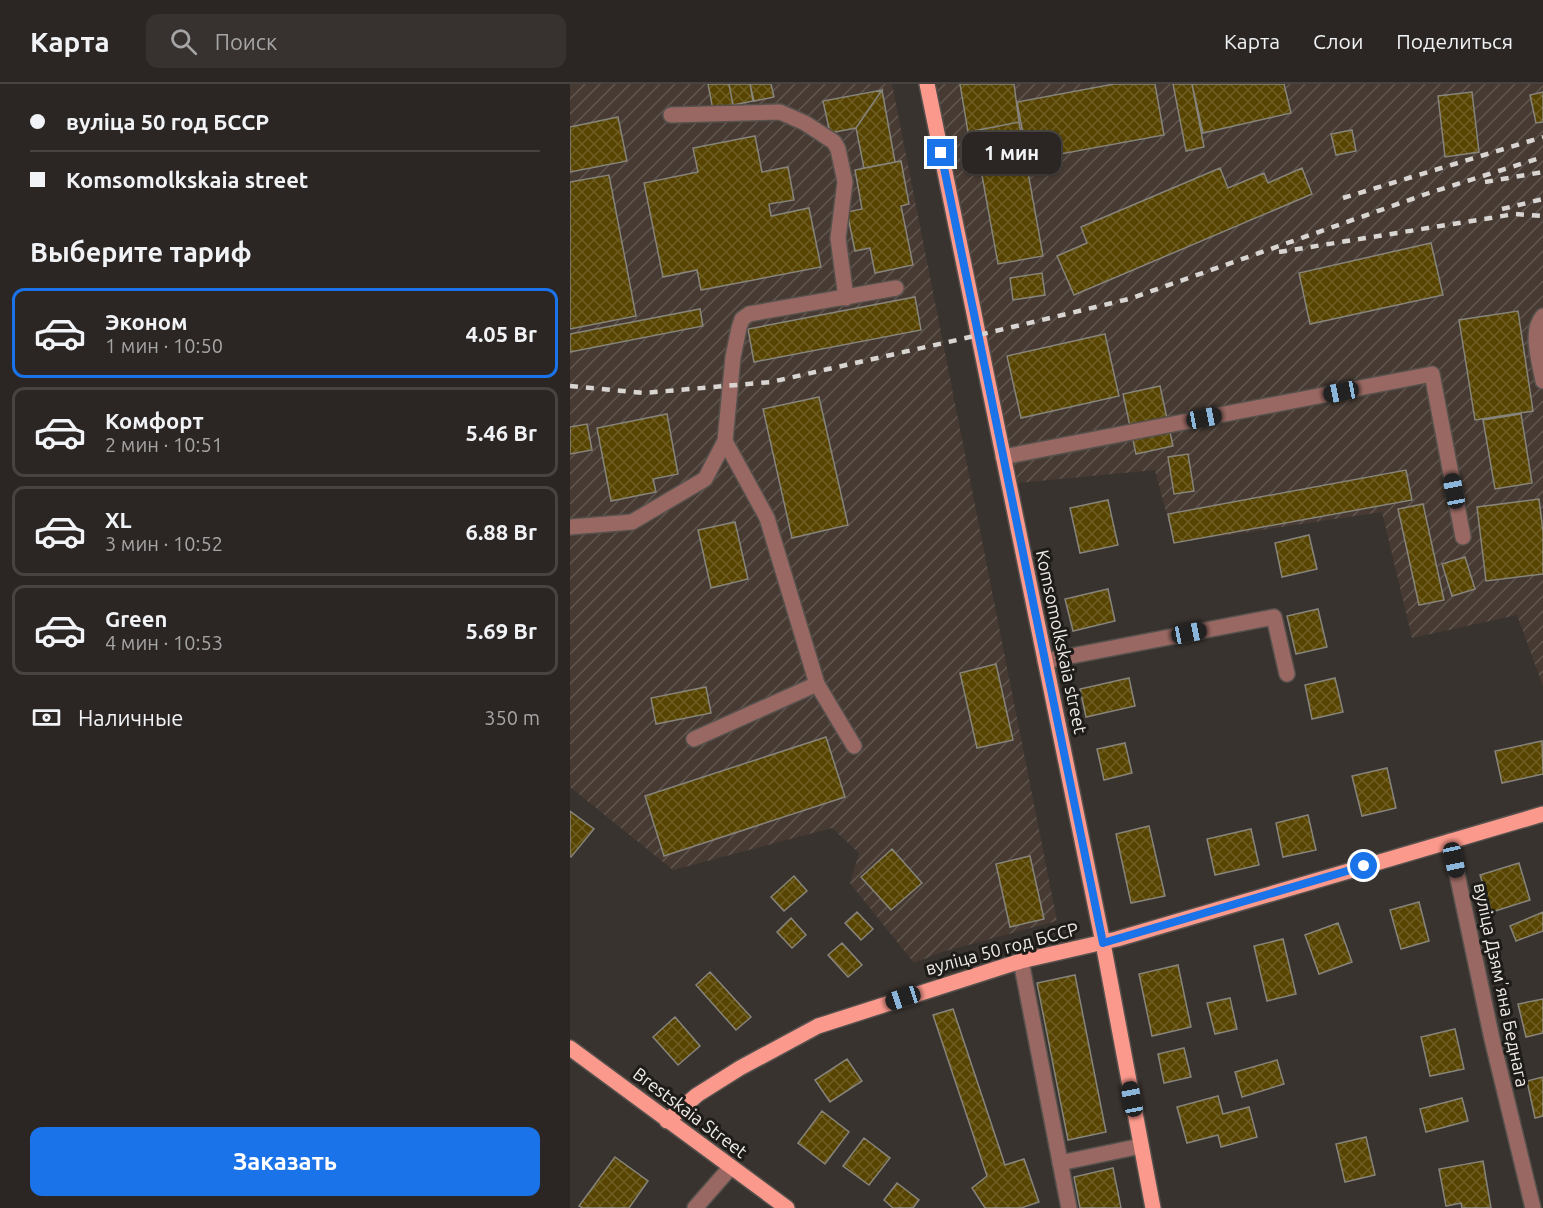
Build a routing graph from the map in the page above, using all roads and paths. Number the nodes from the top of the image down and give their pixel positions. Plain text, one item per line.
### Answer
1 (927, 84) edge
2 (671, 115) dead end
3 (896, 288) dead end
4 (846, 298) junction
5 (1543, 316) edge
6 (1543, 381) edge
7 (725, 441) junction
8 (1004, 457) junction
9 (570, 526) edge
10 (1463, 537) dead end
11 (1045, 661) junction
12 (1287, 674) dead end
13 (817, 684) junction
14 (694, 739) dead end
15 (854, 746) dead end
16 (1543, 814) edge
17 (1450, 841) junction
18 (1103, 943) junction
19 (1021, 961) junction
20 (570, 1048) edge
21 (667, 1121) junction
22 (1141, 1146) junction
23 (1060, 1163) junction
24 (730, 1168) junction
25 (695, 1208) edge
26 (788, 1208) edge
27 (1069, 1208) edge
28 (1153, 1208) edge
29 (1533, 1208) edge

1 - 8 main road, Komsomolkskaia street
2 - 4 street
3 - 4 street
4 - 7 street
5 - 6 street
7 - 9 street
7 - 13 street
8 - 10 street
8 - 11 main road, Komsomolkskaia street
11 - 12 street
11 - 18 main road, Komsomolkskaia street
13 - 14 street
13 - 15 street
16 - 17 main road, вуліца 50 год БССР
17 - 18 main road, вуліца 50 год БССР
17 - 29 street, вуліца Дзямʼяна Беднага
18 - 19 main road, вуліца 50 год БССР
18 - 22 main road, Komsomolkskaia street
19 - 21 main road, вуліца 50 год БССР
19 - 23 street
20 - 21 main road, Brestskaia Street
21 - 24 main road, Brestskaia Street
22 - 23 street
22 - 28 main road, Komsomolkskaia street
23 - 27 street
24 - 25 street
24 - 26 main road, Brestskaia Street

